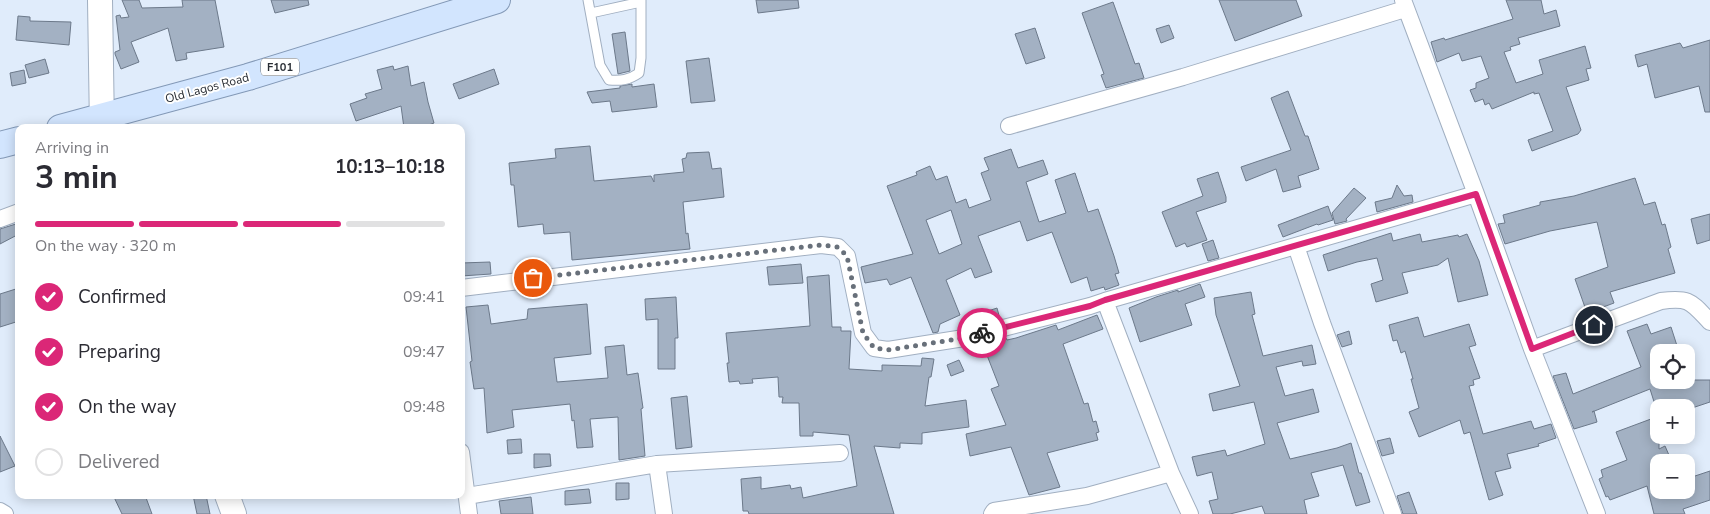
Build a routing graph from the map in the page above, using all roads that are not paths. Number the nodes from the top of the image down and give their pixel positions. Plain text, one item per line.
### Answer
1 (100, 0) edge
2 (497, 0) edge
3 (588, 0) edge
4 (641, 1) edge
5 (1404, 4) edge
6 (457, 6) edge
7 (591, 13) junction
8 (102, 122) edge
9 (88, 124) edge
10 (1009, 126) dead end
11 (15, 141) edge
12 (0, 145) edge
13 (1476, 194) junction
14 (15, 213) edge
15 (0, 219) edge
16 (1296, 246) junction
17 (465, 288) edge
18 (1105, 300) junction
19 (1710, 322) edge
20 (1532, 349) junction
21 (840, 453) dead end
22 (657, 464) junction
23 (1170, 474) junction
24 (465, 481) edge
25 (467, 496) junction
26 (228, 499) edge
27 (0, 511) edge
28 (5, 514) edge
29 (234, 514) edge
30 (469, 514) edge
31 (664, 514) edge
32 (992, 514) edge
33 (1190, 514) edge
34 (1393, 514) edge
35 (1597, 514) edge

1 - 8 street
2 - 6 main road, Old Lagos Road / F101
3 - 7 lane
4 - 7 lane
4 - 7 lane
5 - 10 street
5 - 13 street
6 - 8 main road, Old Lagos Road / F101
8 - 9 main road, Old Lagos Road / F101
11 - 12 main road
13 - 16 street
13 - 20 street
14 - 15 street
16 - 18 street
16 - 34 street
17 - 18 street
18 - 23 street
19 - 20 street
20 - 35 street
21 - 22 street
22 - 25 street
22 - 31 street
23 - 32 street
23 - 33 street
24 - 25 street
25 - 30 street
26 - 29 street
27 - 28 street

